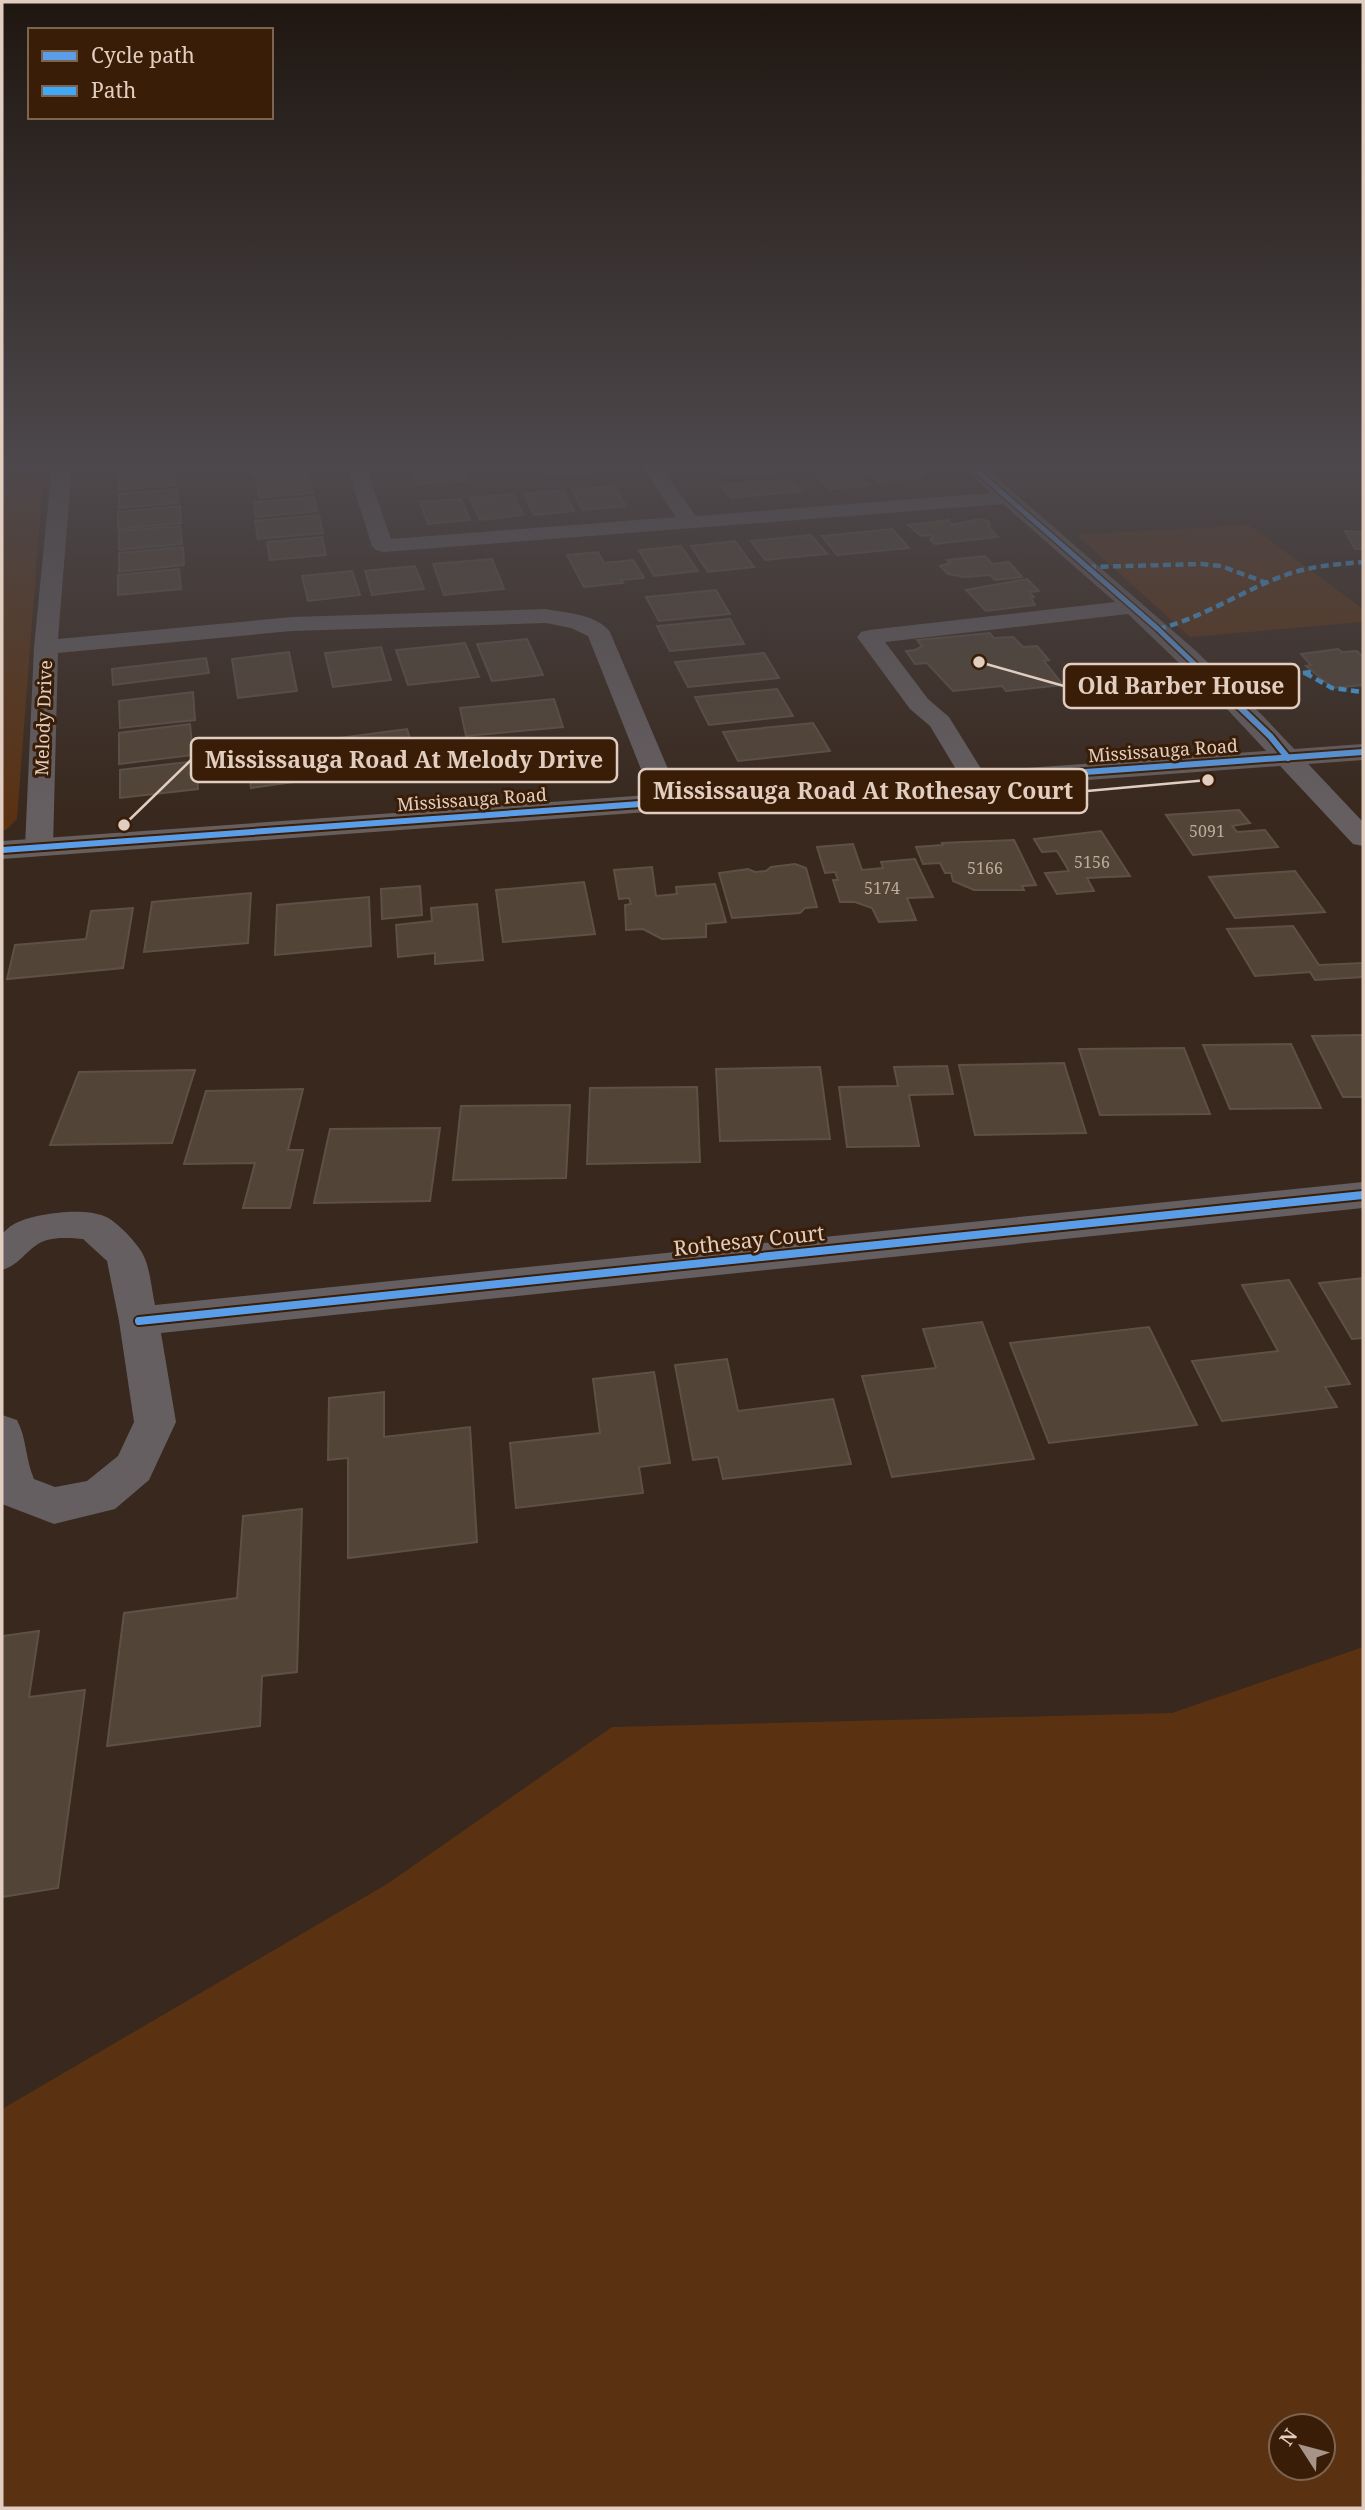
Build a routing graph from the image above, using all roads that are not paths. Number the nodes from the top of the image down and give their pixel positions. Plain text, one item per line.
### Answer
1 (52, 581) edge
2 (1103, 581) edge
3 (1133, 607) junction
4 (46, 648) junction
5 (1363, 752) edge
6 (1288, 758) junction
7 (975, 780) junction
8 (668, 802) junction
9 (1363, 838) edge
10 (39, 847) junction
11 (2, 850) edge
12 (1363, 1195) edge
13 (2, 1256) edge
14 (139, 1321) junction
15 (2, 1432) edge

1 - 4 street, Melody Drive
2 - 3 street
3 - 6 street
3 - 7 street
4 - 8 street
4 - 10 street, Melody Drive
5 - 6 main road, Mississauga Road
6 - 7 main road, Mississauga Road
6 - 9 street
7 - 8 main road, Mississauga Road
8 - 10 main road, Mississauga Road
10 - 11 main road, Mississauga Road
12 - 14 street, Rothesay Court
13 - 14 street
14 - 15 street

